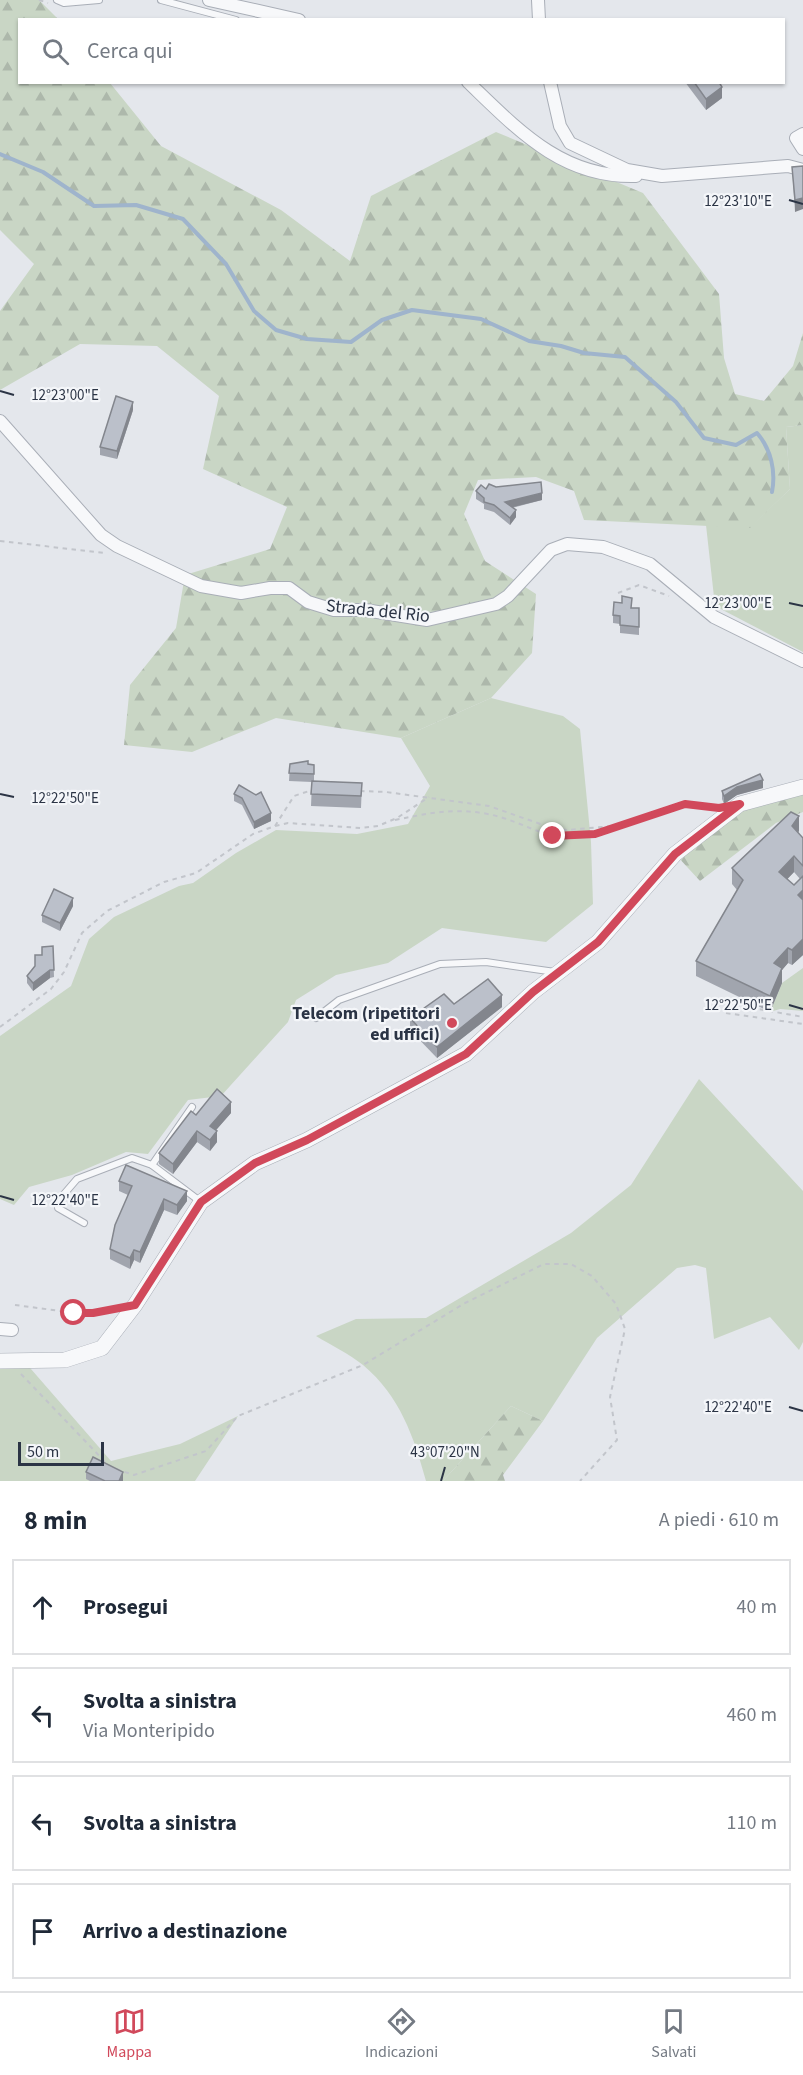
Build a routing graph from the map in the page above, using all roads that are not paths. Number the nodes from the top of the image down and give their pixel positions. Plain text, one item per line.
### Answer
1 (57, 0) edge
2 (99, 0) edge
3 (161, 0) edge
4 (209, 0) edge
5 (538, 0) edge
6 (228, 18) edge
7 (290, 18) edge
8 (539, 18) edge
9 (470, 84) edge
10 (550, 84) edge
11 (803, 170) edge
12 (662, 176) junction
13 (0, 421) edge
14 (803, 661) edge
15 (803, 787) edge
16 (559, 972) junction
17 (316, 1018) dead end
18 (192, 1107) dead end
19 (152, 1164) junction
20 (201, 1202) junction
21 (84, 1222) dead end
22 (4, 1361) edge

1 - 2 lane
3 - 6 lane
4 - 7 street
5 - 8 street
9 - 12 street
10 - 12 street
11 - 12 street
13 - 14 street, Strada del Rio
15 - 16 street
16 - 17 lane
16 - 20 street
18 - 19 lane
19 - 20 lane
19 - 21 lane
20 - 22 street

